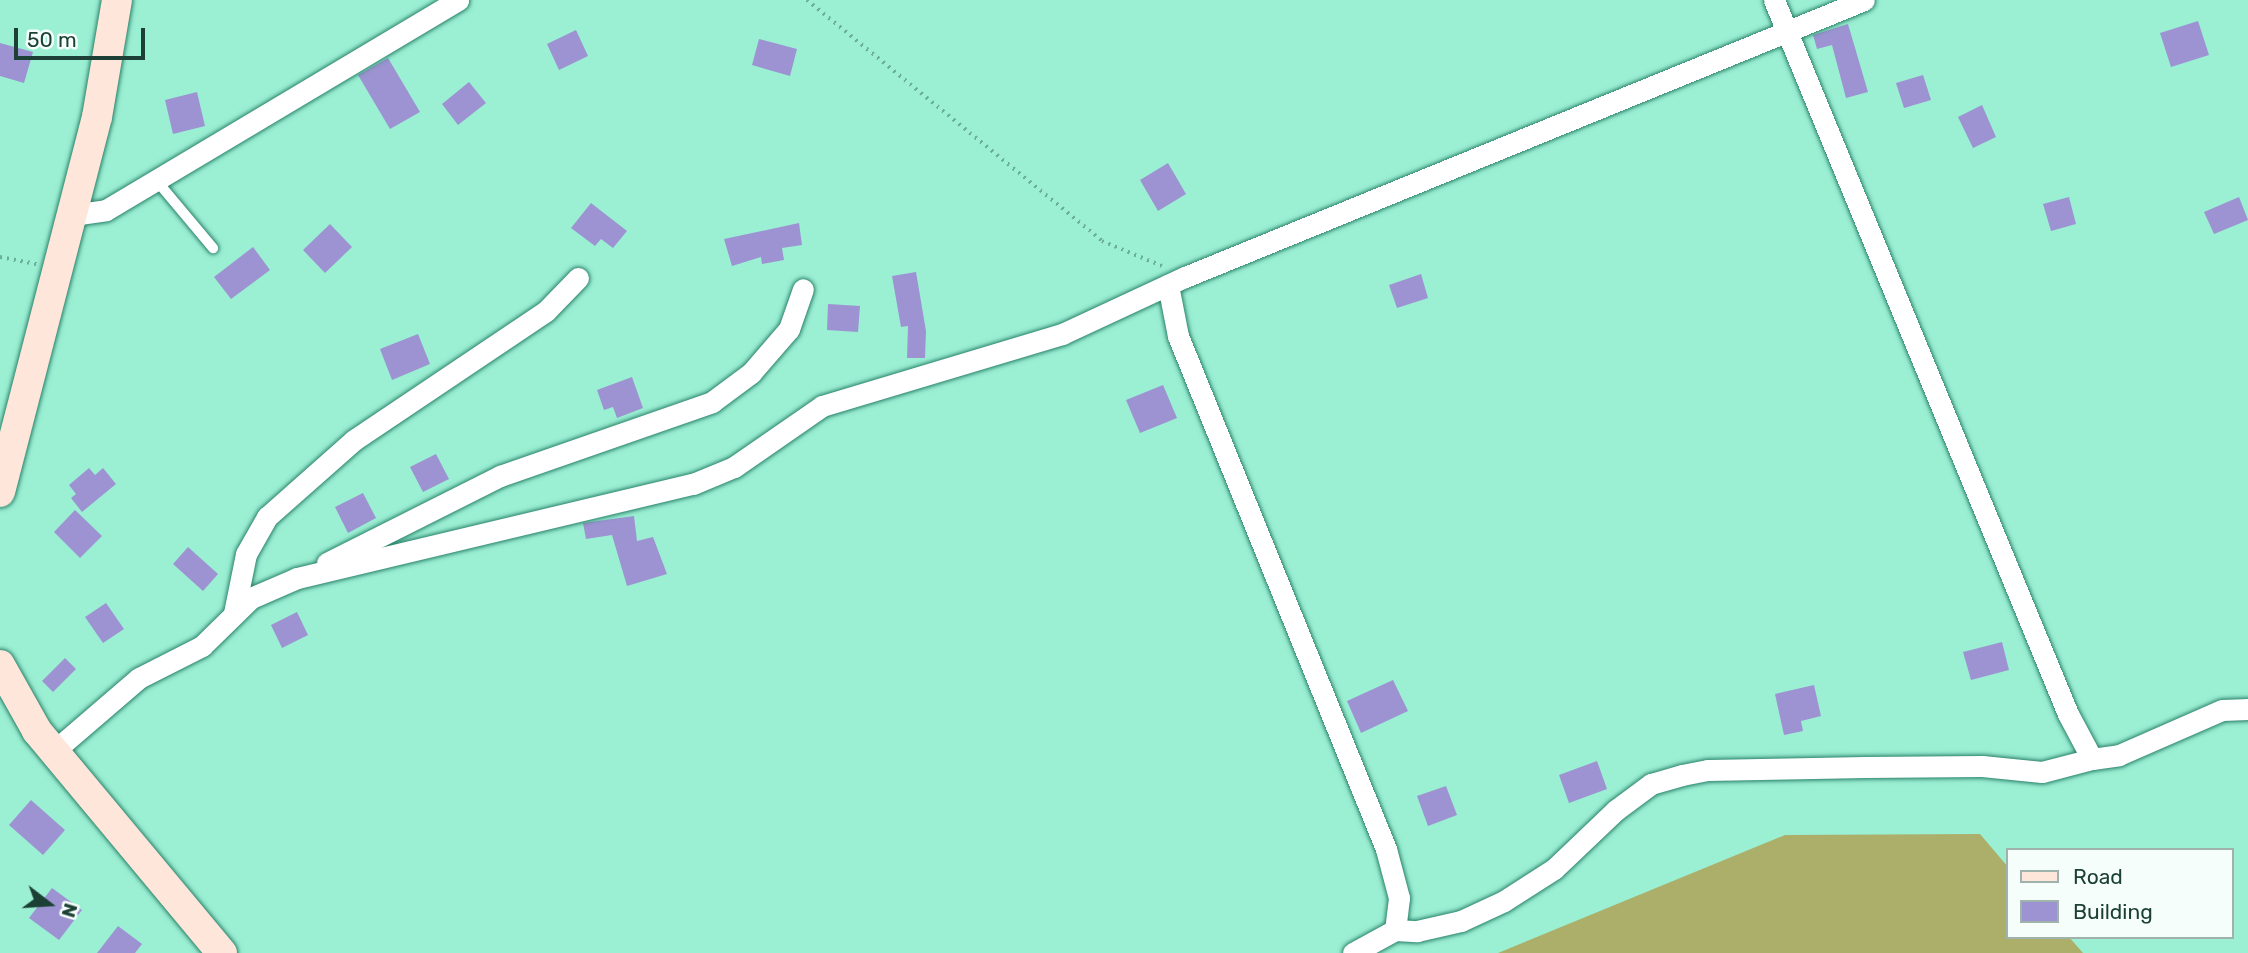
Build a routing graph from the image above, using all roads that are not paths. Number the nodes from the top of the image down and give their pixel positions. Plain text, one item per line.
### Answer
1 (117, 0) edge
2 (458, 0) edge
3 (1774, 0) edge
4 (1864, 0) edge
5 (1789, 33) junction
6 (156, 180) junction
7 (72, 215) junction
8 (213, 248) dead end
9 (578, 278) dead end
10 (1177, 281) junction
11 (803, 289) dead end
12 (0, 492) edge
13 (297, 578) junction
14 (233, 612) junction
15 (0, 665) edge
16 (2248, 709) edge
17 (54, 751) junction
18 (2092, 758) junction
19 (1395, 930) junction
20 (222, 953) edge
21 (1353, 953) edge

1 - 7 main road
2 - 6 street
3 - 5 street
4 - 5 street
5 - 10 street
5 - 18 street
6 - 7 street
6 - 8 lane
7 - 12 main road
9 - 14 street
10 - 13 street
10 - 19 street
11 - 13 street
13 - 14 street
14 - 17 street
15 - 17 main road
16 - 18 street
17 - 20 main road
18 - 19 street
19 - 21 street

